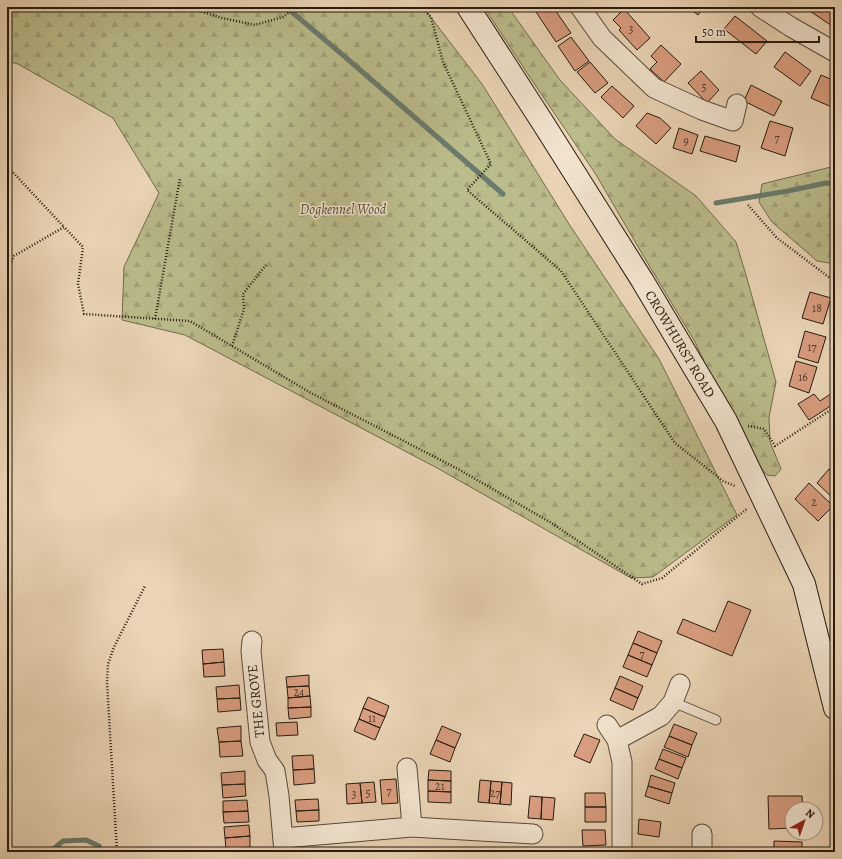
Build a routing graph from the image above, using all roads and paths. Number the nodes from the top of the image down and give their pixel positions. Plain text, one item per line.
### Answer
1 (187, 7) edge
2 (296, 7) edge
3 (421, 7) edge
4 (468, 7) edge
5 (580, 7) edge
6 (760, 7) edge
7 (835, 52) edge
8 (737, 104) dead end
9 (7, 166) edge
10 (180, 178) dead end
11 (748, 205) dead end
12 (64, 227) junction
13 (266, 265) dead end
14 (7, 273) edge
15 (835, 282) edge
16 (155, 319) junction
17 (232, 346) junction
18 (835, 407) edge
19 (726, 421) junction
20 (736, 486) dead end
21 (762, 496) junction
22 (145, 586) dead end
23 (252, 642) dead end
24 (680, 684) dead end
25 (673, 702) junction
26 (835, 708) edge
27 (716, 720) dead end
28 (407, 768) dead end
29 (412, 828) junction
30 (532, 834) dead end
31 (283, 845) edge
32 (118, 852) edge
33 (622, 852) edge

1 - 2 path
3 - 20 path
4 - 19 main road, CROWHURST ROAD
5 - 8 street
6 - 7 street
9 - 12 path
10 - 16 path
11 - 15 path
12 - 14 path
12 - 16 path
13 - 17 path
16 - 17 path
17 - 21 path
18 - 19 path
19 - 21 main road, CROWHURST ROAD
21 - 26 main road, CROWHURST ROAD
22 - 32 path
23 - 31 street, THE GROVE
24 - 25 street
25 - 27 lane
25 - 33 street
28 - 29 street
29 - 30 street
29 - 31 street

